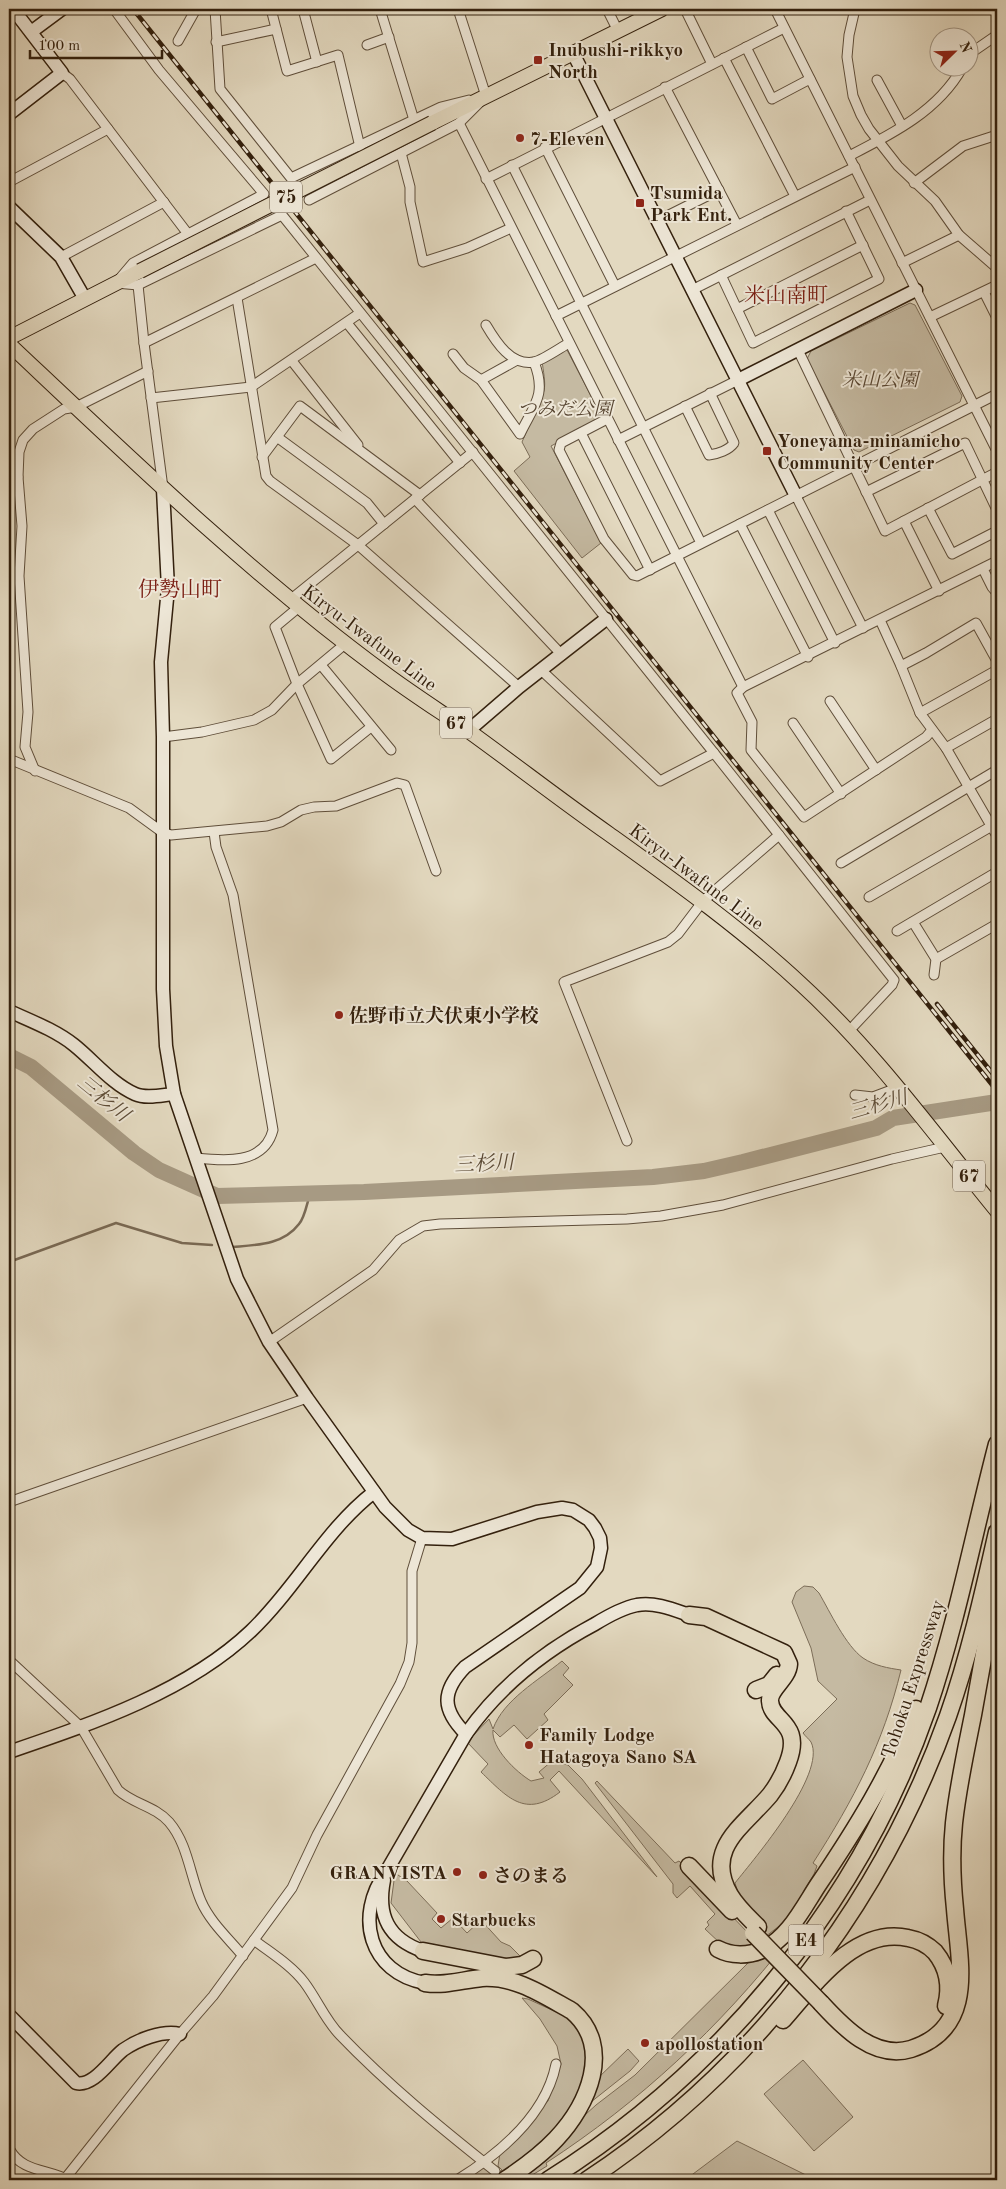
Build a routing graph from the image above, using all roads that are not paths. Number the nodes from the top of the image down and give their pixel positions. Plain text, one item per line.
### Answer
1 (13, 9) edge
2 (62, 9) edge
3 (114, 9) edge
4 (196, 9) edge
5 (214, 9) edge
6 (271, 9) edge
7 (303, 9) edge
8 (380, 9) edge
9 (458, 9) edge
10 (607, 9) edge
11 (662, 9) edge
12 (685, 9) edge
13 (775, 9) edge
14 (856, 9) edge
15 (784, 28) junction
16 (276, 29) junction
17 (618, 31) junction
18 (31, 32) junction
19 (997, 35) edge
20 (389, 37) junction
21 (178, 41) dead end
22 (216, 42) junction
23 (367, 45) dead end
24 (746, 47) junction
25 (978, 48) edge
26 (573, 53) junction
27 (724, 58) junction
28 (317, 62) junction
29 (712, 64) junction
30 (62, 73) junction
31 (956, 78) edge
32 (810, 79) junction
33 (877, 80) dead end
34 (666, 87) junction
35 (486, 96) junction
36 (9, 113) edge
37 (605, 117) junction
38 (414, 120) junction
39 (459, 123) junction
40 (902, 126) junction
41 (108, 129) junction
42 (997, 135) edge
43 (879, 140) junction
44 (360, 147) junction
45 (546, 147) junction
46 (401, 153) junction
47 (849, 156) junction
48 (512, 165) junction
49 (855, 167) junction
50 (486, 179) junction
51 (9, 182) edge
52 (914, 183) junction
53 (719, 190) junction
54 (795, 196) junction
55 (309, 200) dead end
56 (870, 200) junction
57 (164, 202) junction
58 (9, 207) edge
59 (846, 212) junction
60 (657, 221) junction
61 (737, 225) junction
62 (511, 228) junction
63 (188, 234) junction
64 (959, 235) junction
65 (863, 246) junction
66 (62, 257) junction
67 (676, 257) junction
68 (316, 258) junction
69 (902, 263) junction
70 (997, 268) edge
71 (721, 275) junction
72 (140, 278) junction
73 (116, 283) junction
74 (615, 286) junction
75 (997, 286) edge
76 (692, 290) junction
77 (916, 290) junction
78 (984, 292) junction
79 (237, 298) junction
80 (85, 299) junction
81 (582, 303) junction
82 (737, 309) junction
83 (360, 313) junction
84 (556, 316) junction
85 (930, 317) junction
86 (997, 318) edge
87 (347, 323) junction
88 (486, 325) dead end
89 (9, 338) edge
90 (144, 343) junction
91 (570, 343) junction
92 (9, 344) edge
93 (798, 350) junction
94 (453, 354) dead end
95 (517, 360) junction
96 (292, 361) junction
97 (534, 362) junction
98 (148, 371) junction
99 (481, 380) junction
100 (738, 380) junction
101 (252, 387) junction
102 (710, 393) junction
103 (997, 394) edge
104 (151, 398) junction
105 (975, 405) junction
106 (685, 406) junction
107 (76, 407) junction
108 (608, 418) junction
109 (643, 427) junction
110 (581, 433) junction
111 (277, 437) junction
112 (618, 440) junction
113 (997, 450) edge
114 (473, 452) junction
115 (367, 455) junction
116 (262, 457) junction
117 (460, 463) junction
118 (854, 465) junction
119 (997, 472) edge
120 (18, 477) junction
121 (982, 480) junction
122 (9, 481) edge
123 (164, 489) junction
124 (866, 492) junction
125 (796, 496) junction
126 (418, 497) junction
127 (928, 508) junction
128 (768, 510) junction
129 (997, 510) edge
130 (904, 521) junction
131 (384, 524) junction
132 (740, 524) junction
133 (997, 531) edge
134 (701, 543) junction
135 (358, 545) junction
136 (676, 556) junction
137 (997, 561) edge
138 (983, 569) junction
139 (650, 570) junction
140 (939, 591) junction
141 (997, 593) edge
142 (295, 604) junction
143 (606, 619) junction
144 (880, 620) junction
145 (863, 628) junction
146 (835, 643) junction
147 (345, 644) junction
148 (562, 655) junction
149 (808, 657) junction
150 (997, 661) edge
151 (321, 666) junction
152 (901, 666) junction
153 (541, 670) junction
154 (997, 670) edge
155 (297, 684) junction
156 (518, 687) junction
157 (742, 687) junction
158 (830, 701) dead end
159 (920, 713) junction
160 (997, 719) edge
161 (793, 723) dead end
162 (371, 727) junction
163 (932, 730) junction
164 (468, 731) junction
165 (163, 737) junction
166 (946, 748) junction
167 (391, 750) dead end
168 (714, 753) junction
169 (9, 759) edge
170 (876, 770) junction
171 (997, 770) edge
172 (36, 772) junction
173 (968, 787) junction
174 (841, 794) junction
175 (994, 824) edge
176 (162, 832) junction
177 (214, 832) junction
178 (779, 835) junction
179 (997, 836) edge
180 (841, 863) dead end
181 (436, 871) dead end
182 (997, 872) edge
183 (869, 897) dead end
184 (703, 901) junction
185 (913, 922) junction
186 (997, 924) edge
187 (897, 931) dead end
188 (936, 959) junction
189 (934, 975) dead end
190 (9, 1011) edge
191 (848, 1032) junction
192 (900, 1093) junction
193 (174, 1094) junction
194 (856, 1095) dead end
195 (627, 1141) dead end
196 (943, 1145) junction
197 (196, 1158) junction
198 (997, 1211) edge
199 (269, 1342) junction
200 (307, 1398) junction
201 (997, 1444) edge
202 (374, 1492) junction
203 (9, 1502) edge
204 (997, 1532) edge
205 (422, 1538) junction
206 (997, 1581) edge
207 (689, 1615) junction
208 (955, 1620) junction
209 (9, 1660) edge
210 (756, 1690) dead end
211 (81, 1727) junction
212 (466, 1734) junction
213 (9, 1752) edge
214 (688, 1866) dead end
215 (386, 1872) junction
216 (755, 1930) junction
217 (254, 1940) junction
218 (718, 1949) dead end
219 (422, 1951) joint
220 (243, 1956) junction
221 (533, 1960) dead end
222 (425, 1983) joint
223 (824, 2001) junction
224 (9, 2016) edge
225 (180, 2034) junction
226 (556, 2064) dead end
227 (654, 2131) junction
228 (10, 2150) edge
229 (484, 2162) junction
230 (500, 2176) edge
231 (66, 2180) edge
232 (457, 2180) edge
233 (548, 2180) edge
234 (587, 2180) edge

1 - 18 street
2 - 18 street
3 - 63 street
4 - 21 street
5 - 22 street
6 - 16 street
7 - 28 street
8 - 20 street
9 - 35 street
10 - 17 street
11 - 17 main road, 75
12 - 29 street
13 - 15 street
14 - 43 street
15 - 24 street
15 - 32 street
16 - 22 street
16 - 28 street
17 - 26 main road, 75
18 - 30 street
19 - 25 street
20 - 23 street
20 - 38 street
22 - 44 street
24 - 27 street
24 - 32 street
26 - 35 main road, 75
26 - 37 street
27 - 29 street
27 - 54 street
28 - 44 street
29 - 34 street
30 - 36 street
30 - 41 street
31 - 40 street
32 - 47 street
33 - 40 street
34 - 37 street
34 - 53 street
35 - 38 street
35 - 39 street
35 - 72 main road, 75, bridge
37 - 45 street
37 - 60 street
38 - 44 street
39 - 46 street
39 - 50 street
40 - 43 street
41 - 51 street
41 - 57 street
42 - 52 street
43 - 47 street
43 - 52 street
45 - 48 street
45 - 74 street
46 - 55 street
46 - 62 street
47 - 49 street
48 - 50 street
48 - 81 street
49 - 54 street
49 - 56 street
50 - 62 street
52 - 64 street
53 - 60 street
53 - 61 street
54 - 61 street
56 - 59 street
56 - 69 street
57 - 63 street
57 - 66 street
58 - 66 street
59 - 65 street
59 - 71 street
60 - 67 street
61 - 67 street
62 - 84 street
63 - 73 street
64 - 69 street
64 - 70 street
65 - 82 street
65 - 82 street
66 - 80 street
67 - 74 street
67 - 76 street
68 - 72 street
68 - 79 street
68 - 83 street
69 - 77 street
71 - 76 street
71 - 82 street
72 - 73 main road, 75
72 - 90 street
73 - 80 main road, 75
74 - 81 street
75 - 78 street
76 - 100 street
77 - 85 street
77 - 93 street
78 - 85 street
78 - 86 street
79 - 90 street
79 - 101 street
80 - 89 main road, 75
81 - 84 street
81 - 109 street
83 - 87 street
83 - 114 street
84 - 91 street
85 - 105 street
87 - 96 street
87 - 117 street
88 - 95 street
90 - 98 street
91 - 97 street
91 - 108 street
92 - 107 main road, Kiryu-Iwafune Line / 67
93 - 100 street
93 - 118 street
94 - 99 street
95 - 97 street
95 - 99 street
96 - 101 street
96 - 115 street
97 - 99 street
98 - 104 street
98 - 107 street
100 - 102 street
100 - 125 street
101 - 104 street
101 - 116 street
102 - 106 street
102 - 106 street
103 - 105 street
104 - 123 street
105 - 113 street
105 - 118 street
106 - 109 street
107 - 120 street
107 - 123 main road, Kiryu-Iwafune Line / 67
108 - 110 street
108 - 112 street
109 - 112 street
109 - 134 street
110 - 139 street
110 - 139 street
111 - 115 street
111 - 116 street
111 - 131 street
112 - 136 street
114 - 117 street
114 - 143 street
115 - 126 street
116 - 135 street
117 - 126 street
118 - 124 street
118 - 125 street
119 - 121 street
120 - 122 street
120 - 172 street
121 - 124 street
121 - 127 street
121 - 129 street
123 - 142 main road, Kiryu-Iwafune Line / 67
123 - 165 street
124 - 130 street
125 - 128 street
125 - 145 street
126 - 131 street
126 - 148 street
127 - 130 street
127 - 133 street
128 - 132 street
128 - 146 street
130 - 140 street
131 - 135 street
132 - 134 street
132 - 149 street
134 - 136 street
135 - 142 street
135 - 156 street
136 - 139 street
136 - 157 street
137 - 138 street
138 - 140 street
138 - 141 street
140 - 144 street
142 - 147 main road, Kiryu-Iwafune Line / 67
142 - 155 street
143 - 148 street
143 - 168 street
144 - 145 street
144 - 152 street
145 - 146 street
146 - 149 street
147 - 151 street
147 - 164 main road, Kiryu-Iwafune Line / 67
148 - 153 street
149 - 157 street
150 - 152 street
151 - 155 street
151 - 162 street
152 - 159 street
153 - 156 street
153 - 168 street
154 - 159 street
155 - 162 street
155 - 165 street
156 - 164 street
157 - 174 street
158 - 170 street
159 - 163 street
160 - 166 street
161 - 174 street
162 - 167 street
163 - 166 street
163 - 170 street
164 - 184 main road, Kiryu-Iwafune Line / 67
165 - 176 street
166 - 173 street
168 - 178 street
169 - 172 street
170 - 174 street
171 - 173 street
172 - 176 street
173 - 175 street
173 - 180 street
175 - 179 street
175 - 183 street
176 - 177 street
176 - 193 street
177 - 181 street
177 - 197 street
178 - 184 street
178 - 191 street
182 - 185 street
184 - 191 main road, Kiryu-Iwafune Line / 67
184 - 195 street
185 - 187 street
185 - 188 street
186 - 188 street
188 - 189 street
190 - 193 street
191 - 192 main road, Kiryu-Iwafune Line / 67
192 - 194 street
192 - 196 main road, 67
193 - 197 street
196 - 198 main road, 67
196 - 199 street
197 - 199 street
199 - 200 street
200 - 202 street
200 - 203 street
201 - 208 highway, Tohoku Expressway / E4
202 - 205 street
202 - 211 street
204 - 227 highway, E4
205 - 212 street
205 - 217 street
206 - 223 highway
207 - 210 highway
207 - 212 street
207 - 216 highway
208 - 218 highway
208 - 233 highway, Tohoku Expressway / E4
209 - 211 street
211 - 213 street
211 - 220 street
212 - 215 street
214 - 216 highway
215 - 219 street
215 - 222 street
216 - 223 highway
217 - 220 street
217 - 229 street
219 - 221 highway
220 - 225 street
222 - 230 highway
223 - 227 highway
224 - 225 street
225 - 231 street
226 - 229 street
227 - 234 highway, E4
228 - 231 street
229 - 230 street
229 - 232 street

